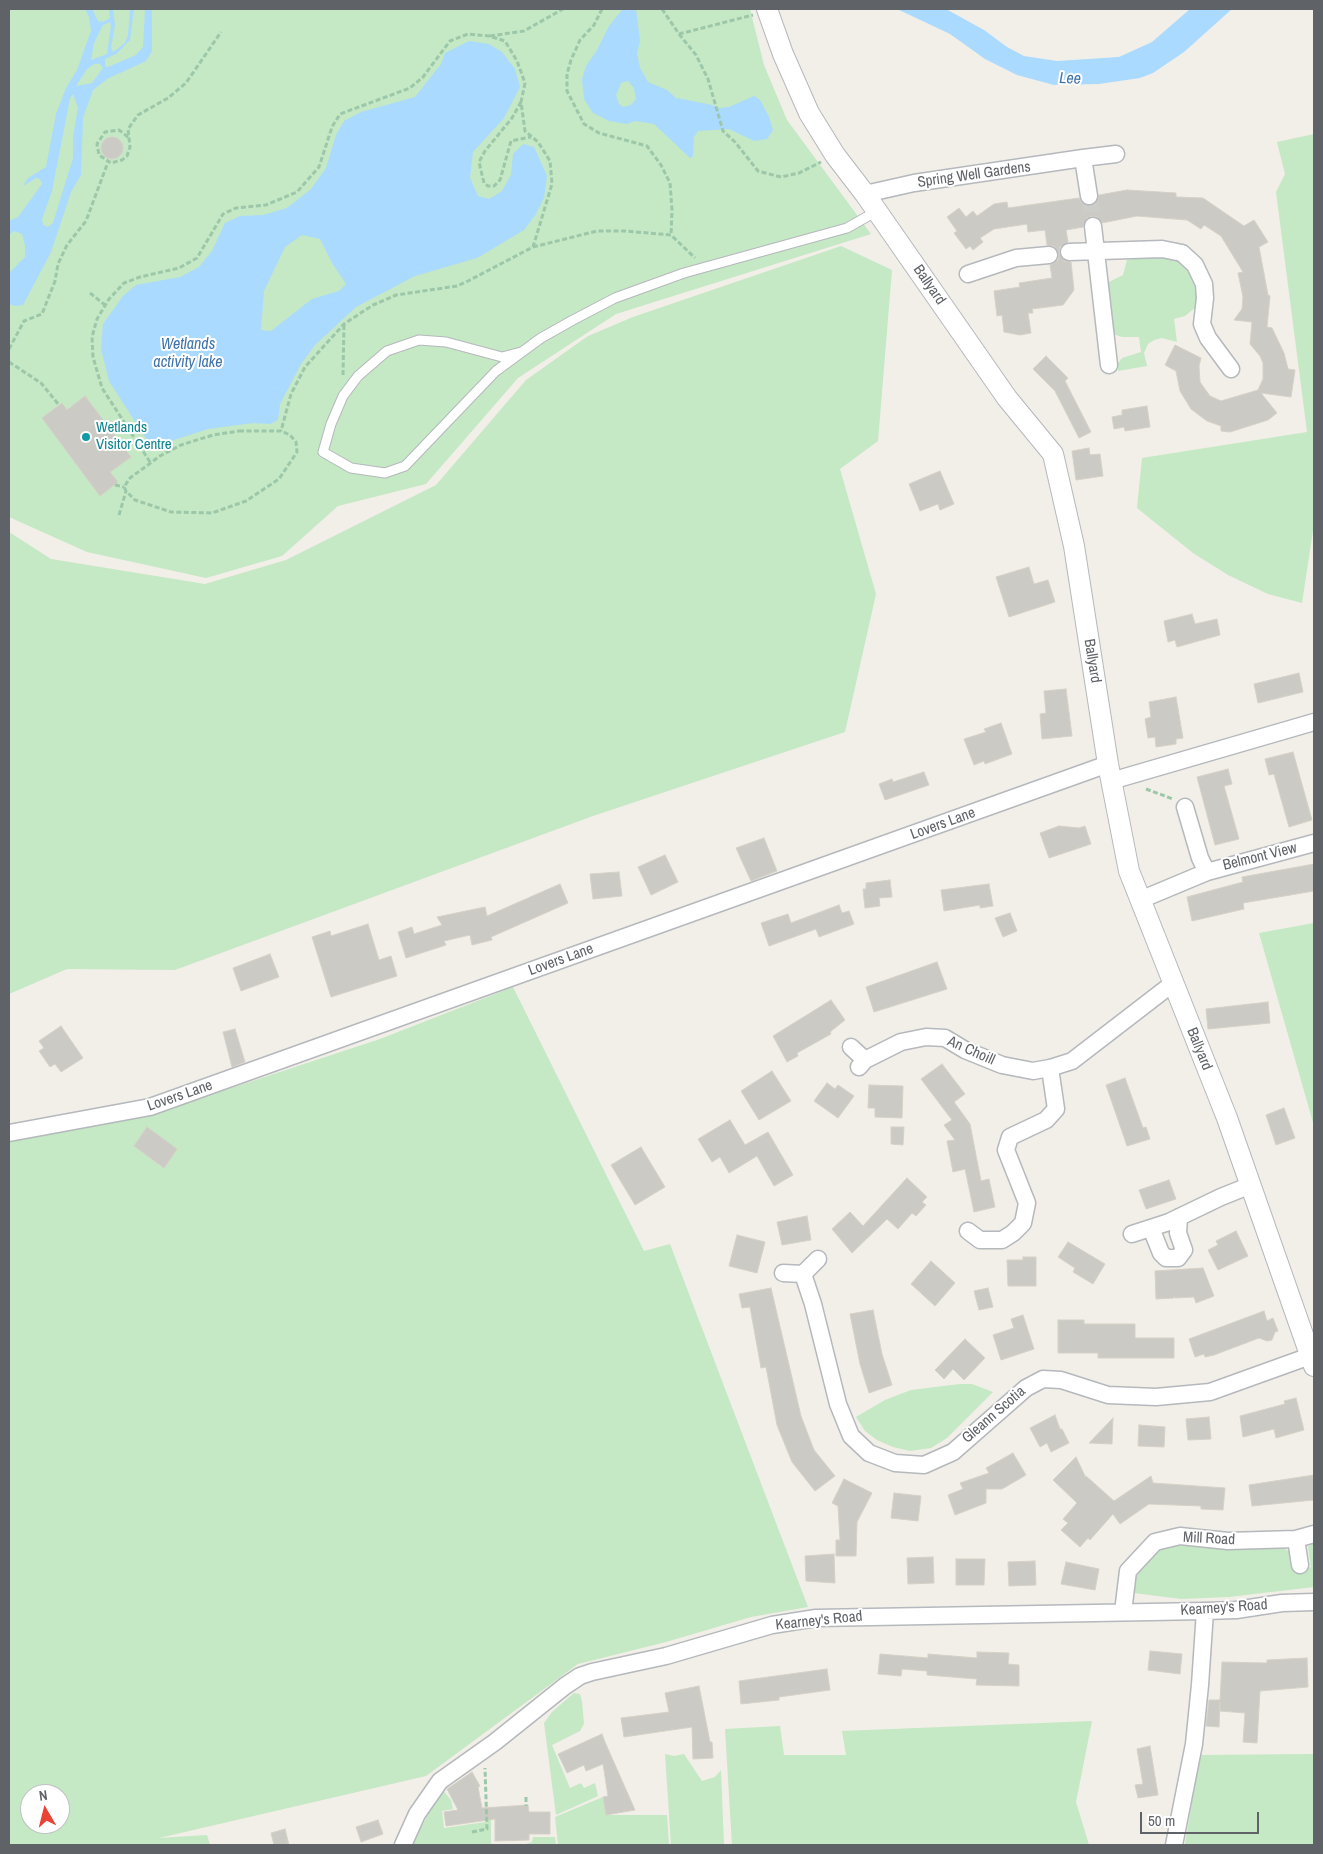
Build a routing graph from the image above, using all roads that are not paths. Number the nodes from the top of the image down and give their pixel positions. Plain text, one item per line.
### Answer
1 (768, 10) edge
2 (1116, 154) dead end
3 (1083, 158) junction
4 (865, 194) junction
5 (1089, 196) tunnel mouth
6 (877, 211) junction
7 (1093, 226) tunnel mouth
8 (1095, 250) junction
9 (1069, 252) dead end
10 (1048, 255) dead end
11 (968, 274) dead end
12 (521, 352) junction
13 (1109, 365) dead end
14 (1230, 368) dead end
15 (1314, 722) edge
16 (1109, 772) junction
17 (1185, 807) dead end
18 (1314, 843) edge
19 (1207, 872) junction
20 (1140, 900) junction
21 (1172, 984) junction
22 (851, 1047) dead end
23 (1050, 1068) junction
24 (9, 1133) edge
25 (1251, 1185) junction
26 (1179, 1217) junction
27 (1151, 1228) junction
28 (968, 1231) dead end
29 (1132, 1234) dead end
30 (818, 1259) dead end
31 (783, 1274) dead end
32 (803, 1274) junction
33 (1312, 1362) edge
34 (1314, 1534) edge
35 (1296, 1539) junction
36 (1300, 1565) dead end
37 (1314, 1602) edge
38 (1204, 1611) junction
39 (1122, 1612) junction
40 (404, 1845) edge
41 (1174, 1845) edge

1 - 4 street, Ballyard
2 - 3 street, Spring Well Gardens
3 - 4 street, Spring Well Gardens
3 - 5 street
4 - 6 street, Ballyard
6 - 12 lane
6 - 16 street, Ballyard
7 - 8 street
8 - 9 street
8 - 13 street
8 - 14 street
10 - 11 street
12 - 12 lane
15 - 16 street, Lovers Lane
16 - 20 street, Ballyard
16 - 24 street, Lovers Lane
17 - 19 street, Belmont View
18 - 19 street, Belmont View
19 - 20 street, Belmont View
20 - 21 street, Ballyard
21 - 23 street, An Choill
21 - 25 street, Ballyard
22 - 23 street, An Choill
23 - 28 street
25 - 26 street
25 - 33 street, Ballyard
26 - 27 street
26 - 27 street
27 - 29 street
30 - 32 street
31 - 32 street
32 - 33 street, Gleann Scotia
34 - 35 street, Mill Road
35 - 36 street
35 - 39 street, Mill Road
37 - 38 street, Kearney's Road
38 - 39 street, Kearney's Road
38 - 41 street
39 - 40 street, Kearney's Road

